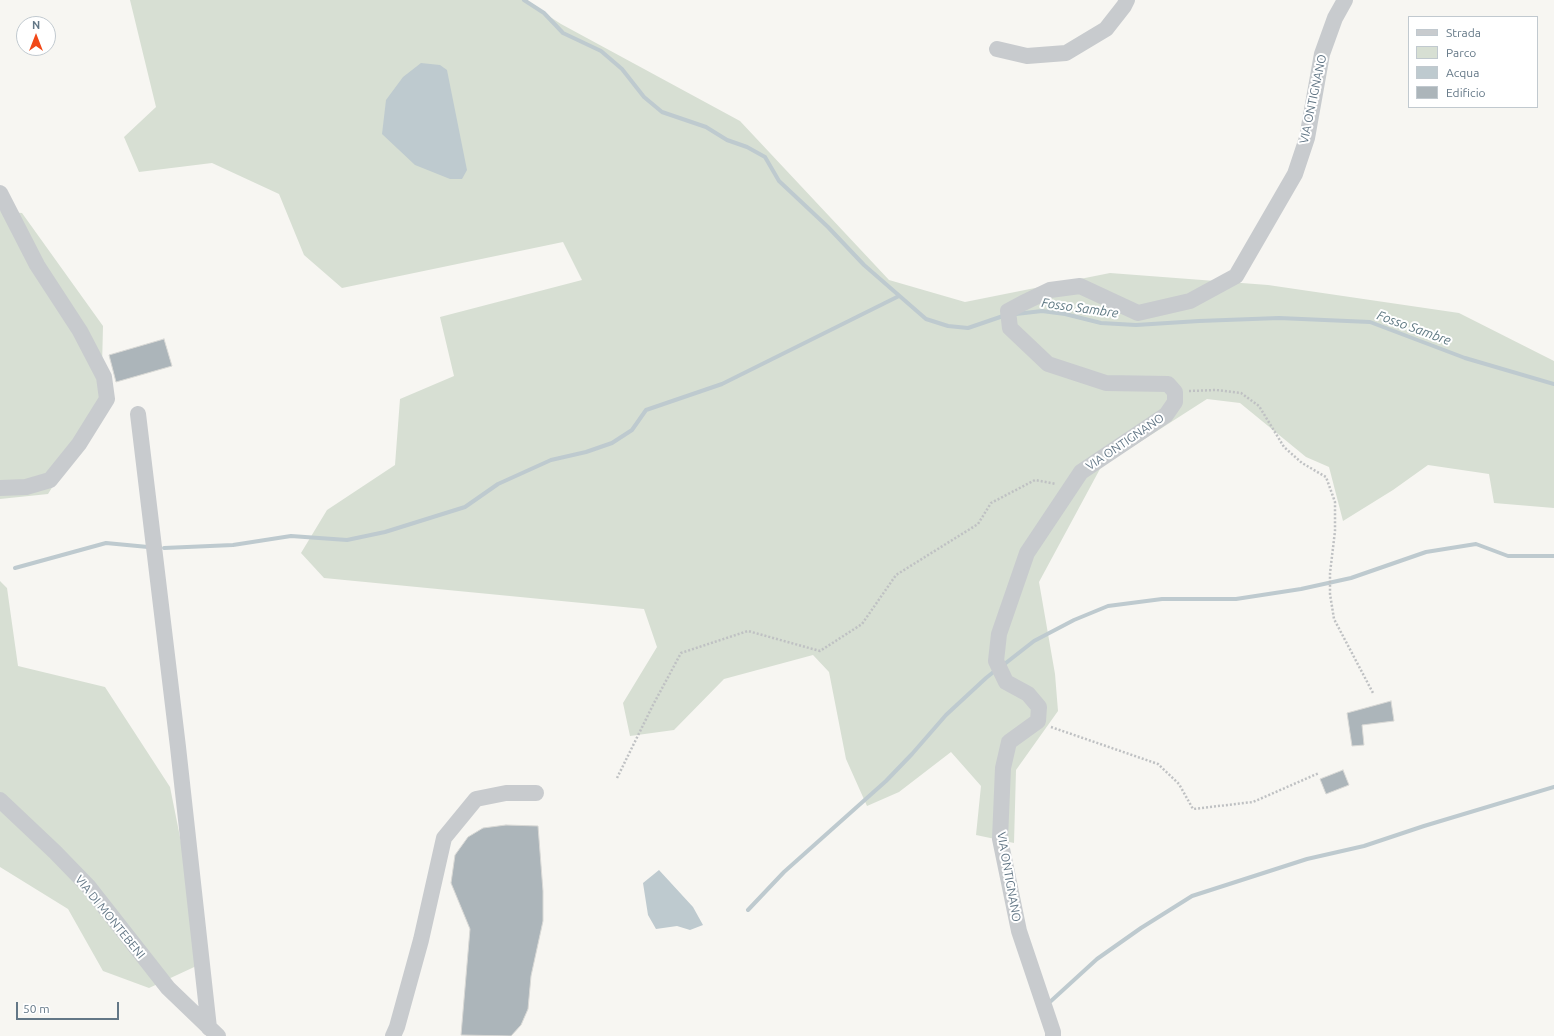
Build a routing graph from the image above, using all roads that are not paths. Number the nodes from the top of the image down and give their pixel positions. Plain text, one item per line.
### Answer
1 (1127, 0) edge
2 (1345, 0) edge
3 (997, 49) dead end
4 (0, 193) edge
5 (138, 414) dead end
6 (0, 488) edge
7 (536, 793) dead end
8 (0, 800) edge
9 (214, 1032) edge
10 (393, 1036) edge
11 (1053, 1036) edge

1 - 3 street
2 - 11 street, VIA ONTIGNANO
4 - 6 street
5 - 9 street
7 - 10 street
8 - 9 street, VIA DI MONTEBENI

